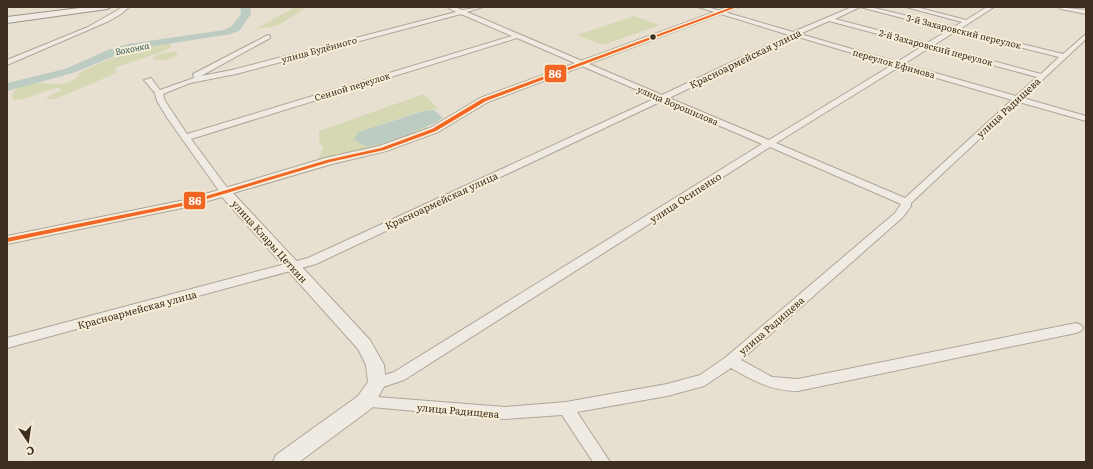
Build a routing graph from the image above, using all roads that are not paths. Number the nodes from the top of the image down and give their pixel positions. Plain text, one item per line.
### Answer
1 (107, 7) edge
2 (126, 7) edge
3 (450, 7) edge
4 (480, 7) edge
5 (701, 7) edge
6 (735, 7) edge
7 (857, 7) edge
8 (863, 7) edge
9 (909, 7) edge
10 (990, 7) edge
11 (1061, 7) edge
12 (462, 12) junction
13 (719, 12) junction
14 (1086, 12) edge
15 (829, 19) junction
16 (7, 20) edge
17 (967, 22) junction
18 (955, 29) junction
19 (794, 34) junction
20 (517, 36) junction
21 (1086, 36) edge
22 (268, 37) dead end
23 (928, 45) junction
24 (27, 54) junction
25 (7, 55) edge
26 (1064, 56) junction
27 (7, 63) edge
28 (583, 64) junction
29 (898, 64) junction
30 (1042, 76) junction
31 (148, 80) dead end
32 (188, 81) junction
33 (158, 93) junction
34 (660, 98) junction
35 (1017, 99) junction
36 (1086, 119) edge
37 (187, 137) junction
38 (770, 143) junction
39 (226, 193) junction
40 (906, 202) junction
41 (7, 240) edge
42 (294, 266) junction
43 (1076, 328) dead end
44 (7, 343) edge
45 (730, 361) junction
46 (377, 383) junction
47 (365, 402) junction
48 (566, 408) junction
49 (283, 462) edge
50 (602, 462) edge

1 - 16 main road
2 - 24 street
3 - 12 street, улица Ворошилова
4 - 12 street, улица Будённого
5 - 13 street, переулок Ефимова
6 - 13 street
7 - 15 street, Красноармейская улица
8 - 18 street, 3-й Захаровский переулок
9 - 17 street
10 - 17 street, улица Осипенко
11 - 14 street
12 - 20 street, улица Ворошилова
12 - 32 street, улица Будённого
13 - 19 street, переулок Ефимова
13 - 28 street
15 - 19 street, Красноармейская улица
15 - 23 street, 2-й Захаровский переулок
17 - 18 street, улица Осипенко
18 - 23 street, улица Осипенко
18 - 26 street, 3-й Захаровский переулок
19 - 29 street, переулок Ефимова
19 - 34 street, Красноармейская улица
20 - 28 street, улица Ворошилова
20 - 37 street, Сенной переулок
21 - 26 street, улица Радищева
22 - 32 street
23 - 29 street, улица Осипенко
23 - 30 street, 2-й Захаровский переулок
24 - 25 street
24 - 27 street
26 - 30 street, улица Радищева
28 - 34 street, улица Ворошилова
28 - 39 street
29 - 35 street, переулок Ефимова
29 - 38 street, улица Осипенко
30 - 35 street, улица Радищева
31 - 33 street, улица Клары Цеткин
32 - 33 street, улица Будённого
33 - 37 street, улица Клары Цеткин
34 - 38 street, улица Ворошилова
34 - 42 street, Красноармейская улица
35 - 36 street, переулок Ефимова
35 - 40 street, улица Радищева
37 - 39 street, улица Клары Цеткин
38 - 40 street, улица Ворошилова
38 - 46 street, улица Осипенко
39 - 41 street
39 - 42 street, улица Клары Цеткин
40 - 45 street, улица Радищева
42 - 44 street, Красноармейская улица
42 - 46 street, улица Клары Цеткин
43 - 45 street
45 - 48 street, улица Радищева
46 - 47 street
47 - 48 street, улица Радищева
47 - 49 street
48 - 50 street

